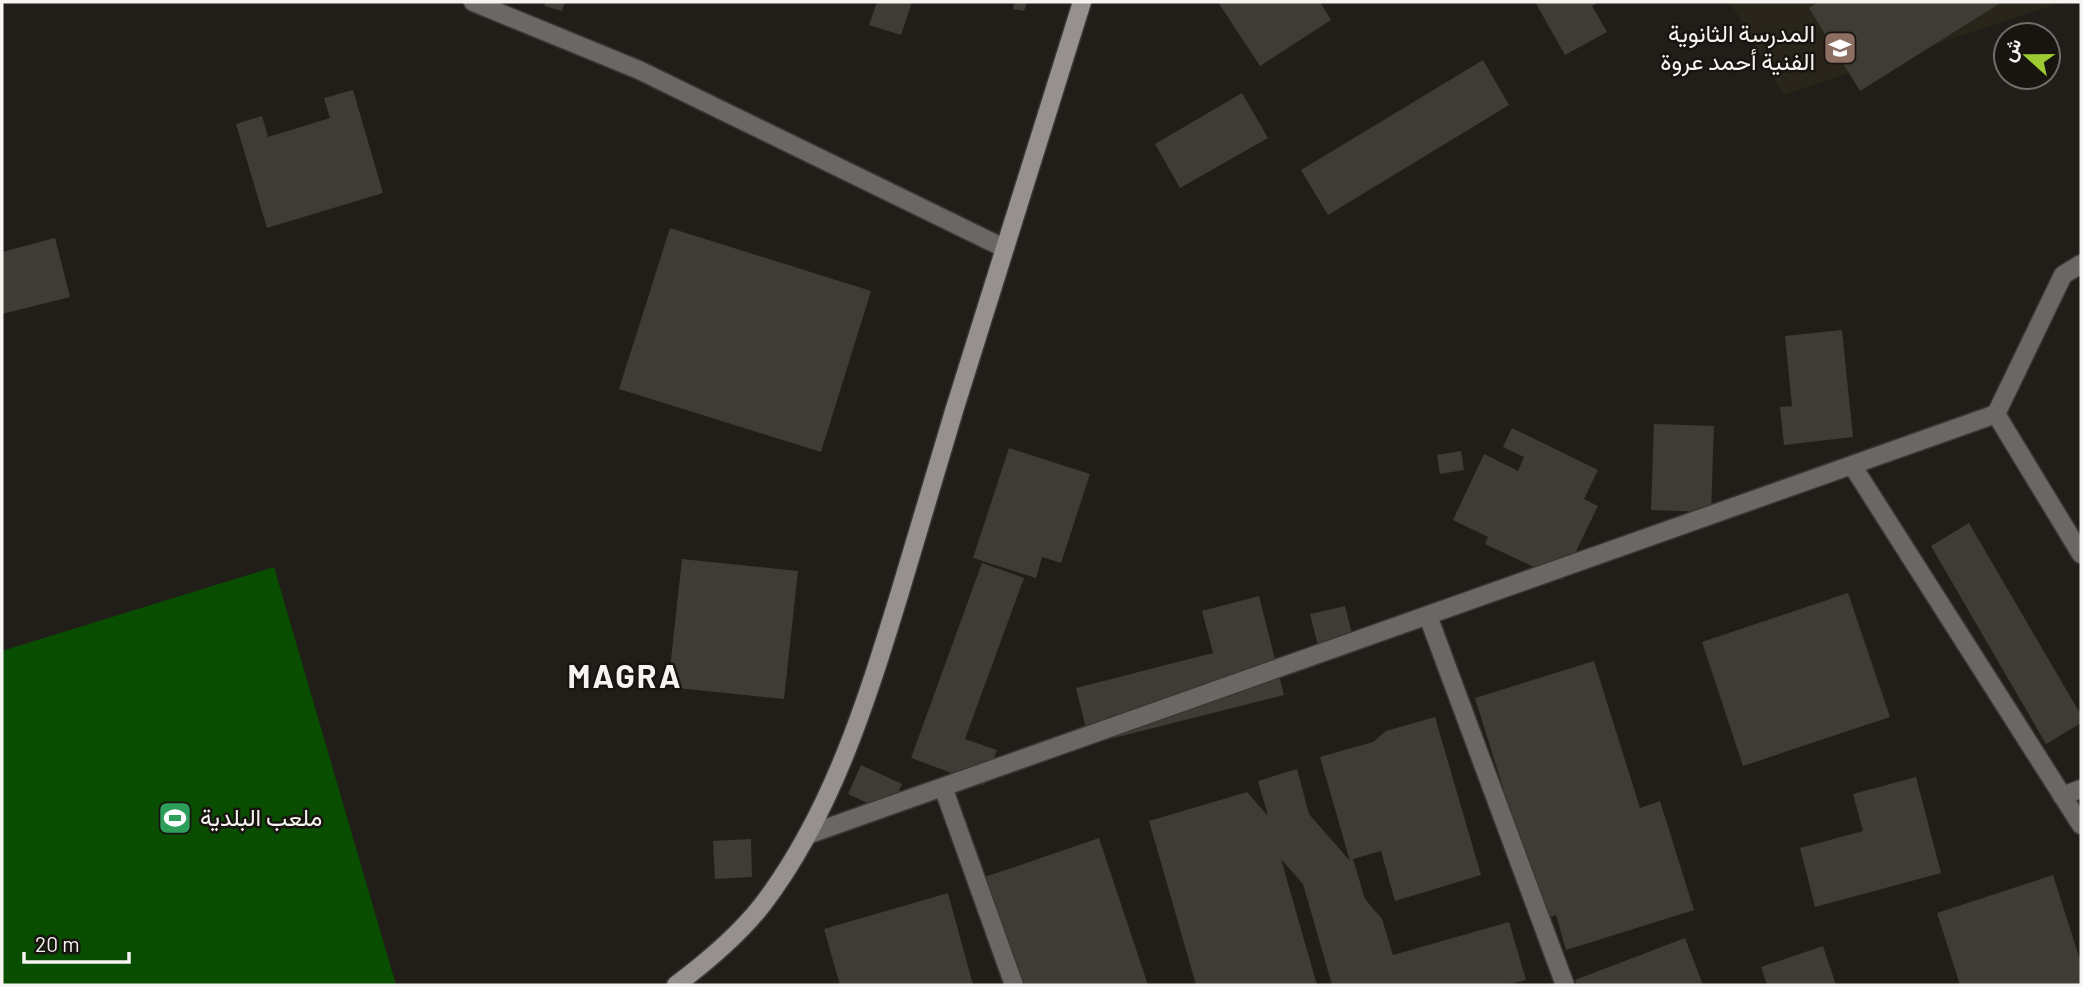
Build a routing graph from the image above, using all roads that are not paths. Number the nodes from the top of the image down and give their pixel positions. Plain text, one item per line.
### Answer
1 (473, 2) edge
2 (1082, 2) edge
3 (1004, 248) junction
4 (2081, 264) edge
5 (1996, 414) junction
6 (1853, 465) junction
7 (2081, 554) edge
8 (1428, 616) junction
9 (943, 787) junction
10 (2081, 789) edge
11 (2062, 796) junction
12 (2081, 825) edge
13 (807, 835) junction
14 (676, 985) edge
15 (1014, 985) edge
16 (1565, 985) edge

1 - 3 street
2 - 3 street
3 - 13 street
4 - 5 street
5 - 6 street
5 - 7 street
6 - 8 street
6 - 11 street
8 - 9 street
8 - 16 street
9 - 13 street
9 - 15 street
10 - 11 street
11 - 12 street
13 - 14 street

